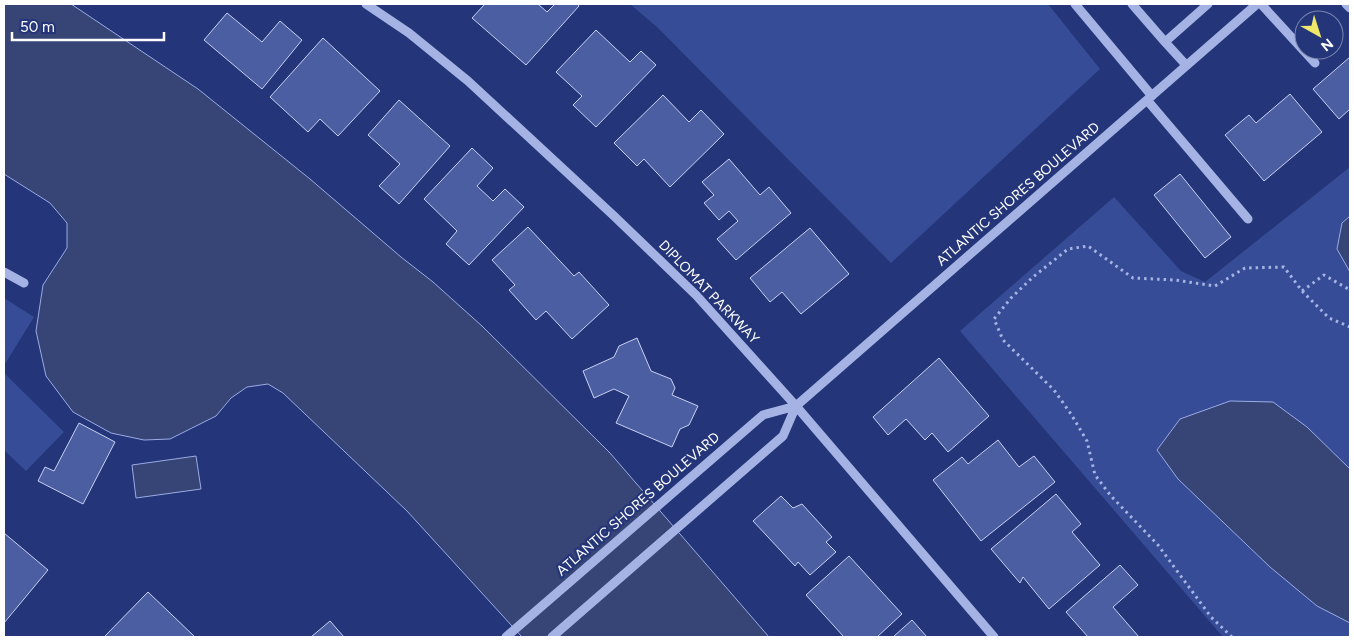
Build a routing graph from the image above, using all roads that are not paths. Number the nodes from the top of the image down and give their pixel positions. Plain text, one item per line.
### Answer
1 (366, 4) edge
2 (1075, 4) edge
3 (1132, 4) edge
4 (1208, 4) edge
5 (1259, 4) edge
6 (1346, 4) edge
7 (1350, 8) edge
8 (1165, 42) junction
9 (1315, 63) dead end
10 (1186, 66) junction
11 (1149, 98) junction
12 (1248, 219) dead end
13 (4, 272) edge
14 (24, 283) dead end
15 (796, 406) junction
16 (506, 637) edge
17 (552, 637) edge
18 (994, 637) edge

1 - 15 street, DIPLOMAT PARKWAY
2 - 11 street
3 - 8 street
4 - 8 street
5 - 9 street
5 - 10 street, ATLANTIC SHORES BOULEVARD
6 - 7 street
8 - 10 street
10 - 11 street, ATLANTIC SHORES BOULEVARD
11 - 12 street
11 - 15 street, ATLANTIC SHORES BOULEVARD
13 - 14 street
15 - 16 street, ATLANTIC SHORES BOULEVARD
15 - 17 street, ATLANTIC SHORES BOULEVARD
15 - 18 street, DIPLOMAT PARKWAY

